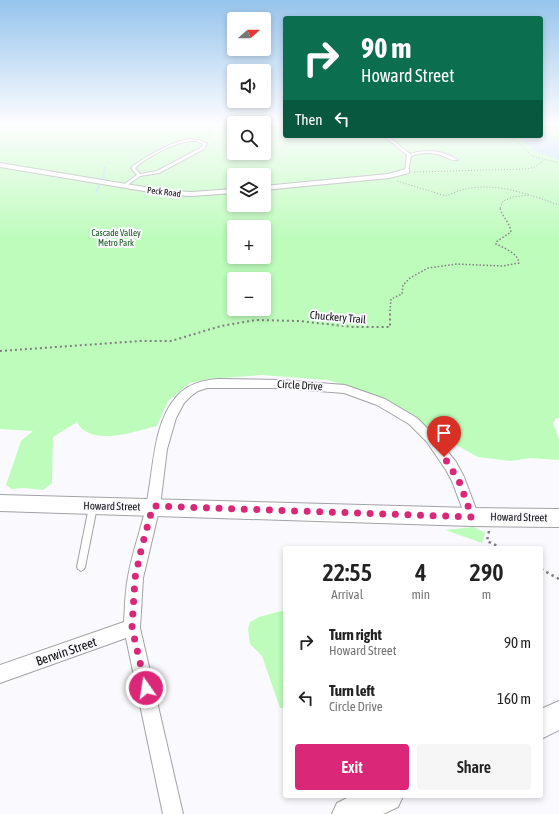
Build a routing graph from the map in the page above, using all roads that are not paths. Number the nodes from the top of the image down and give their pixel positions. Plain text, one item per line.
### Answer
1 (140, 163) edge
2 (175, 163) edge
3 (408, 163) edge
4 (0, 165) edge
5 (406, 171) joint
6 (139, 175) junction
7 (124, 186) junction
8 (271, 187) edge
9 (227, 191) edge
10 (0, 503) edge
11 (93, 506) junction
12 (153, 506) junction
13 (472, 517) junction
14 (559, 518) edge
15 (81, 567) dead end
16 (132, 628) junction
17 (0, 674) edge
18 (559, 715) edge
19 (543, 723) edge
20 (383, 798) edge
21 (173, 814) edge
22 (348, 814) edge

1 - 6 lane
2 - 6 lane
3 - 5 lane
4 - 7 street, Peck Road
5 - 8 street
6 - 7 lane
7 - 9 street, Peck Road
10 - 11 main road, Howard Street
11 - 12 main road, Howard Street
11 - 15 lane
12 - 13 main road, Howard Street
12 - 13 street, Circle Drive
12 - 16 street, Circle Drive
13 - 14 main road, Howard Street
16 - 17 street, Berwin Street
16 - 21 street, Circle Drive
18 - 19 main road
20 - 22 main road

